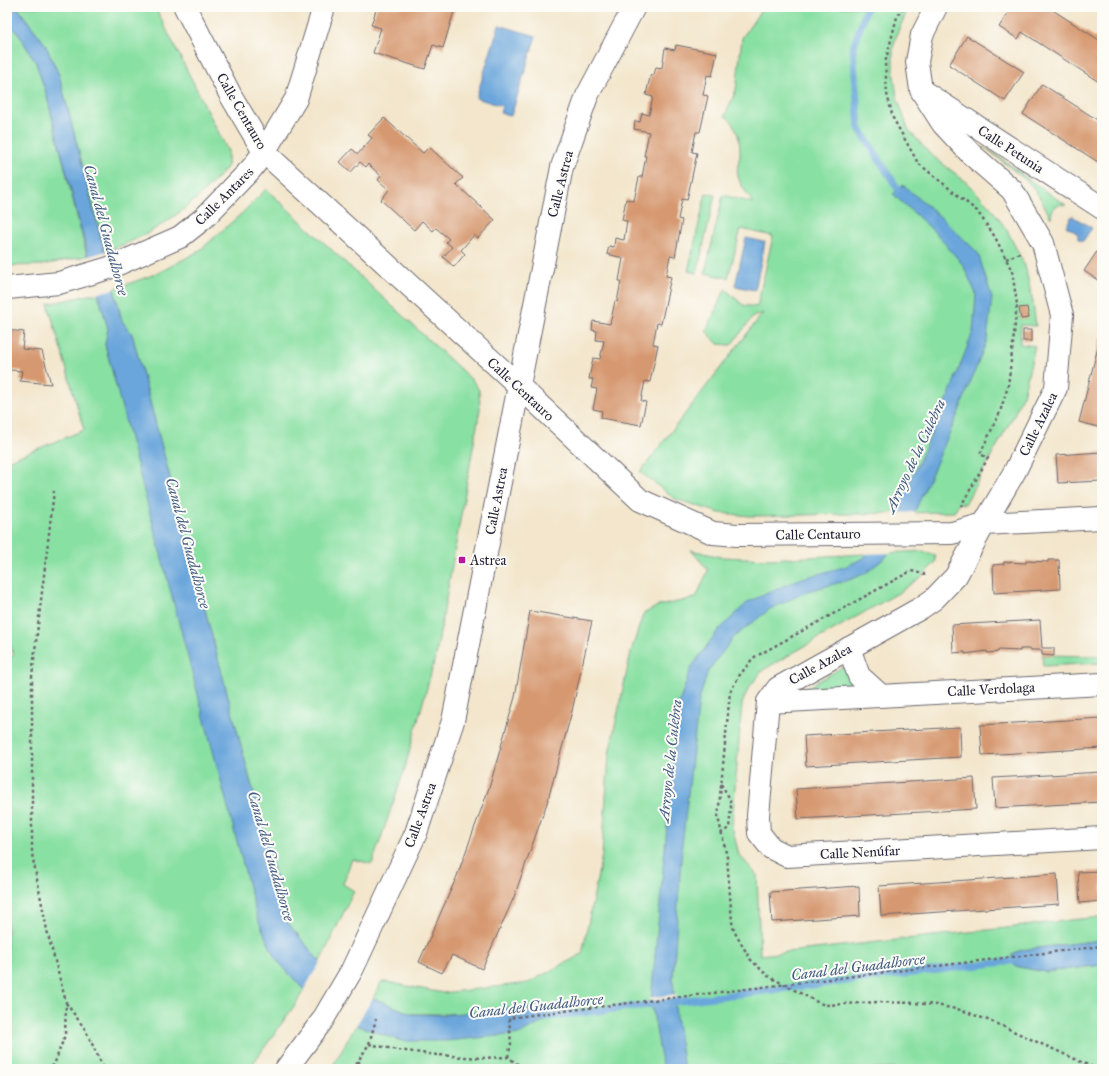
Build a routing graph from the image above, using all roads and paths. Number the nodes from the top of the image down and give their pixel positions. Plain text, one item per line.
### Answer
1 (185, 7) edge
2 (324, 7) edge
3 (634, 7) edge
4 (903, 7) edge
5 (936, 7) edge
6 (921, 90) junction
7 (264, 152) junction
8 (1102, 208) edge
9 (1022, 252) dead end
10 (1006, 259) junction
11 (7, 288) edge
12 (518, 385) junction
13 (54, 491) dead end
14 (961, 507) dead end
15 (1102, 518) edge
16 (984, 524) junction
17 (849, 648) junction
18 (1102, 684) edge
19 (880, 695) junction
20 (768, 702) junction
21 (721, 784) dead end
22 (721, 833) dead end
23 (1102, 838) edge
24 (732, 922) dead end
25 (1102, 946) edge
26 (66, 1002) junction
27 (376, 1019) dead end
28 (369, 1044) junction
29 (508, 1057) junction
30 (358, 1061) junction
31 (46, 1069) edge
32 (104, 1069) edge
33 (286, 1069) edge
34 (353, 1069) edge
35 (364, 1069) edge
36 (524, 1069) edge
37 (1098, 1069) edge

1 - 7 street, Calle Centauro
2 - 7 street, Calle Antares
3 - 12 street, Calle Astrea
4 - 10 path
5 - 6 street, Calle Azalea
6 - 8 street, Calle Petunia
6 - 16 street, Calle Azalea
7 - 11 street, Calle Antares
7 - 12 street, Calle Centauro
9 - 10 path
10 - 14 path
12 - 16 street, Calle Centauro
12 - 33 street, Calle Astrea
13 - 26 path
15 - 16 street, Calle Centauro
16 - 17 street, Calle Azalea
17 - 19 street
17 - 20 street, Calle Azalea
18 - 19 street, Calle Verdolaga
19 - 20 street, Calle Verdolaga
20 - 23 street, Calle Nenúfar
21 - 22 path
24 - 37 path
25 - 29 path, bridge
26 - 31 path
26 - 32 path
27 - 28 path
28 - 29 path
28 - 30 path
29 - 36 path
30 - 34 path
30 - 35 path

